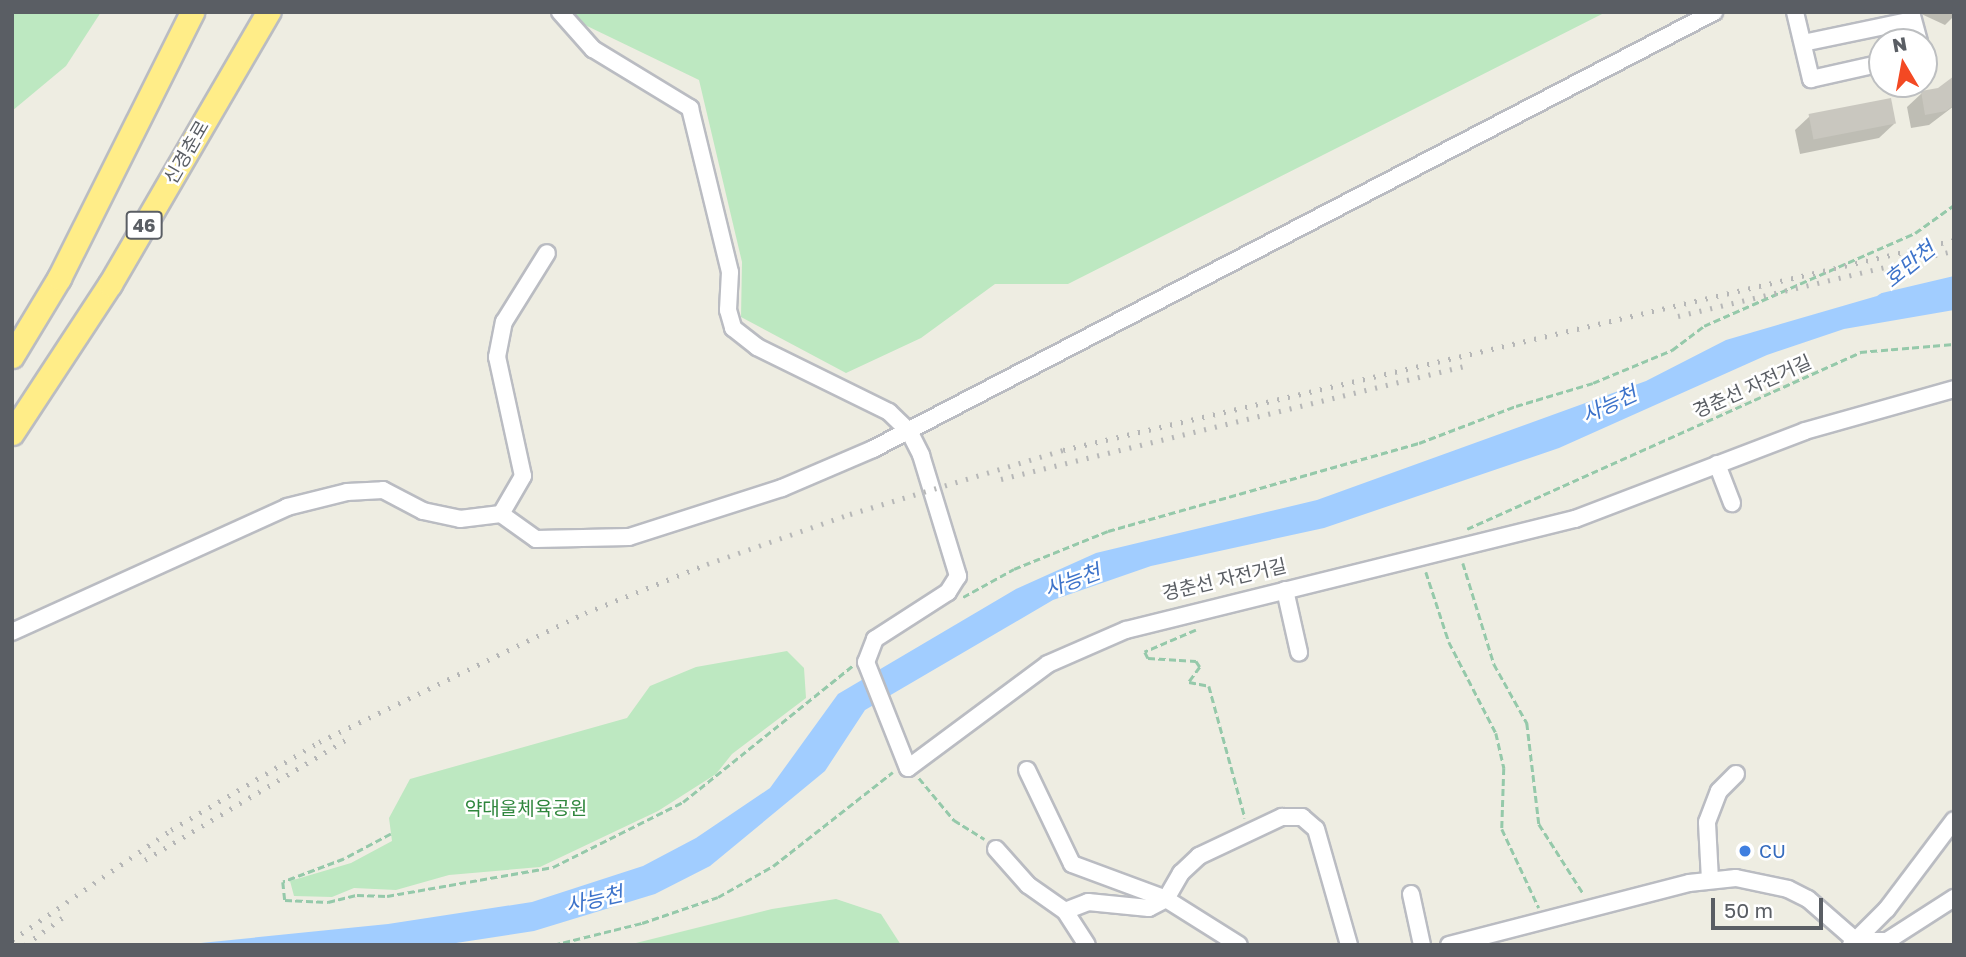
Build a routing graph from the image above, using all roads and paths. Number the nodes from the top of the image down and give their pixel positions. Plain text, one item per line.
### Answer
1 (192, 12) edge
2 (268, 12) edge
3 (560, 12) edge
4 (1714, 12) edge
5 (1795, 12) edge
6 (1912, 16) edge
7 (1803, 43) junction
8 (1868, 66) edge
9 (1954, 205) edge
10 (547, 253) dead end
11 (1954, 344) edge
12 (12, 356) edge
13 (1954, 389) edge
14 (909, 431) junction
15 (12, 433) edge
16 (1717, 464) junction
17 (1732, 503) dead end
18 (501, 514) junction
19 (1462, 531) dead end
20 (1458, 549) junction
21 (1422, 558) junction
22 (1285, 590) junction
23 (959, 598) dead end
24 (1193, 611) junction
25 (12, 632) edge
26 (1299, 652) dead end
27 (870, 656) junction
28 (905, 761) junction
29 (1027, 770) dead end
30 (1736, 774) dead end
31 (1954, 820) edge
32 (1249, 833) junction
33 (391, 834) dead end
34 (996, 849) joint
35 (1710, 880) junction
36 (1410, 894) dead end
37 (1954, 898) edge
38 (1166, 899) junction
39 (1593, 908) junction
40 (1065, 911) junction
41 (1546, 920) junction
42 (1857, 944) edge
43 (552, 945) edge
44 (1087, 945) edge
45 (1239, 945) edge
46 (1349, 945) edge
47 (1422, 945) edge
48 (1449, 945) edge

1 - 12 highway, 46
2 - 15 highway, 신경춘로 / 46
3 - 14 street
4 - 14 street
5 - 7 street
6 - 7 street
7 - 8 street
9 - 23 path
10 - 18 street
11 - 19 path, 경춘선 자전거길
13 - 16 street
14 - 18 street
14 - 27 street
16 - 17 street
16 - 20 street
18 - 25 street
20 - 21 street
20 - 39 path
21 - 22 street
21 - 41 path
22 - 24 street
22 - 26 street
24 - 28 street
24 - 32 path
27 - 28 street
27 - 33 path
28 - 34 path
28 - 43 path
29 - 38 street
30 - 35 street
31 - 42 street
32 - 38 street
32 - 46 street
34 - 40 street
35 - 39 street
35 - 42 street
36 - 47 street
37 - 42 street
38 - 40 street
38 - 45 street
39 - 41 street
40 - 44 street
41 - 48 street

